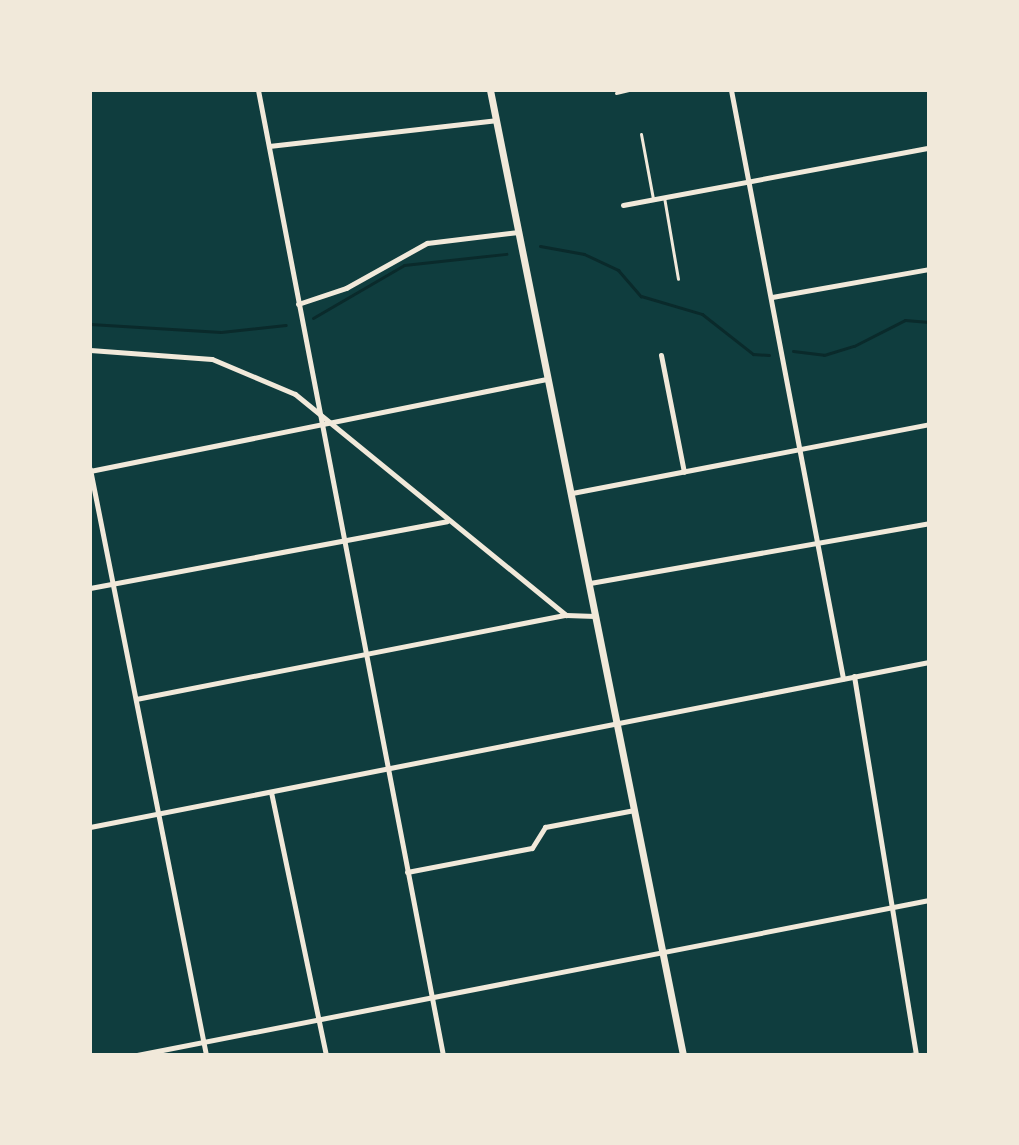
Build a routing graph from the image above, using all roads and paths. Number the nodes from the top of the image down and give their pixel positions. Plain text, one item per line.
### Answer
1 (258, 90) edge
2 (490, 90) edge
3 (629, 90) edge
4 (731, 90) edge
5 (616, 93) dead end
6 (496, 120) junction
7 (641, 134) dead end
8 (269, 146) junction
9 (929, 148) edge
10 (750, 180) junction
11 (664, 197) junction
12 (653, 199) junction
13 (623, 205) dead end
14 (519, 232) junction
15 (929, 269) edge
16 (678, 279) dead end
17 (772, 297) junction
18 (298, 304) junction
19 (90, 350) edge
20 (661, 355) dead end
21 (549, 379) junction
22 (324, 421) junction
23 (929, 424) edge
24 (797, 449) junction
25 (90, 470) edge
26 (684, 472) junction
27 (572, 493) junction
28 (448, 520) junction
29 (929, 523) edge
30 (814, 540) junction
31 (342, 542) junction
32 (113, 583) junction
33 (590, 583) junction
34 (90, 588) edge
35 (566, 615) junction
36 (596, 616) junction
37 (363, 654) junction
38 (929, 662) edge
39 (854, 676) junction
40 (843, 678) junction
41 (136, 699) junction
42 (617, 722) junction
43 (386, 768) junction
44 (271, 792) junction
45 (634, 810) junction
46 (157, 815) junction
47 (90, 827) edge
48 (407, 872) junction
49 (929, 900) edge
50 (891, 907) junction
51 (663, 952) junction
52 (432, 996) junction
53 (320, 1019) junction
54 (204, 1043) junction
55 (916, 1054) edge
56 (137, 1055) edge
57 (206, 1055) edge
58 (326, 1055) edge
59 (443, 1055) edge
60 (683, 1055) edge
61 (904, 1055) edge

1 - 8 street
2 - 6 main road
3 - 5 lane
4 - 10 street
6 - 8 street
6 - 14 main road
7 - 12 lane
8 - 18 street
9 - 10 street
10 - 11 street
10 - 17 street
11 - 12 street
11 - 16 lane
12 - 13 street
14 - 18 street
14 - 21 main road
15 - 17 street
17 - 24 street
18 - 22 street
19 - 22 street
20 - 26 street
21 - 22 street
21 - 27 main road
22 - 25 street
22 - 28 street
22 - 31 street
23 - 24 street
24 - 26 street
24 - 30 street
25 - 32 street
26 - 27 street
27 - 33 main road
28 - 31 street
28 - 35 street
29 - 30 street
30 - 33 street
30 - 40 street
31 - 32 street
31 - 37 street
32 - 34 street
32 - 41 street
33 - 36 main road
35 - 36 street
35 - 37 street
36 - 42 main road
37 - 41 street
37 - 43 street
38 - 39 street
39 - 40 street
39 - 50 street
40 - 42 street
41 - 46 street
42 - 43 street
42 - 45 main road
43 - 44 street
43 - 48 street
44 - 46 street
44 - 53 street
45 - 48 street
45 - 51 main road
46 - 47 street
46 - 54 street
48 - 52 street
49 - 50 street
50 - 51 street
50 - 55 street
51 - 52 street
51 - 60 main road
52 - 53 street
52 - 59 street
53 - 54 street
53 - 58 street
54 - 56 street
54 - 57 street
55 - 61 lane

